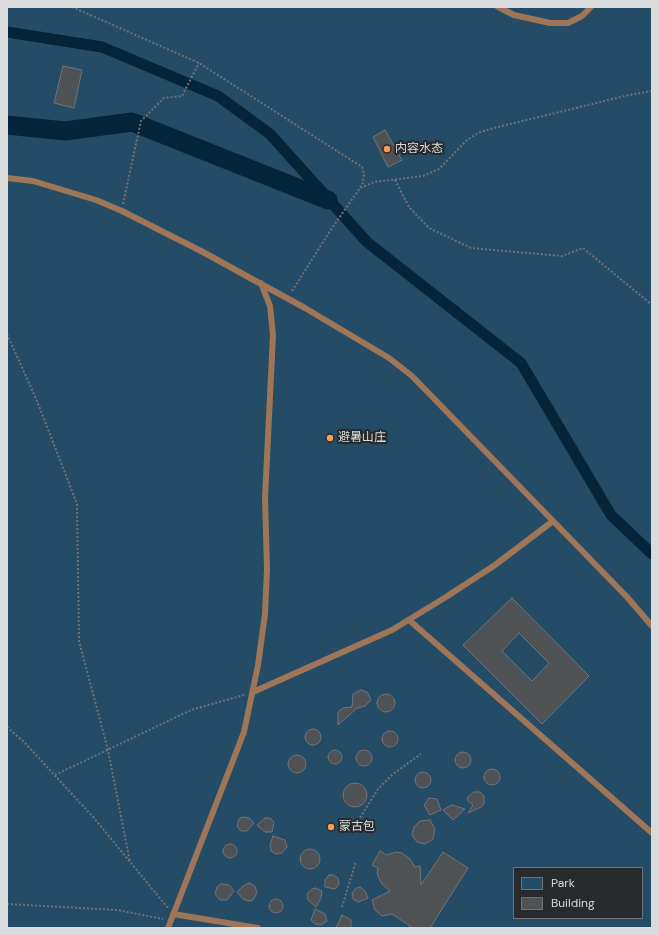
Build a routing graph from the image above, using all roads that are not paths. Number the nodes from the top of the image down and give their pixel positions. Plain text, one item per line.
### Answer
1 (498, 7) edge
2 (591, 7) edge
3 (7, 178) edge
4 (261, 283) junction
5 (553, 521) junction
6 (409, 620) junction
7 (652, 626) edge
8 (253, 692) junction
9 (652, 833) edge
10 (173, 914) junction
11 (168, 928) edge
12 (258, 928) edge

1 - 2 lane
3 - 4 lane
4 - 5 lane
4 - 8 lane
5 - 6 lane
5 - 7 lane
6 - 8 lane
6 - 9 lane
8 - 10 lane
10 - 11 lane
10 - 12 lane

